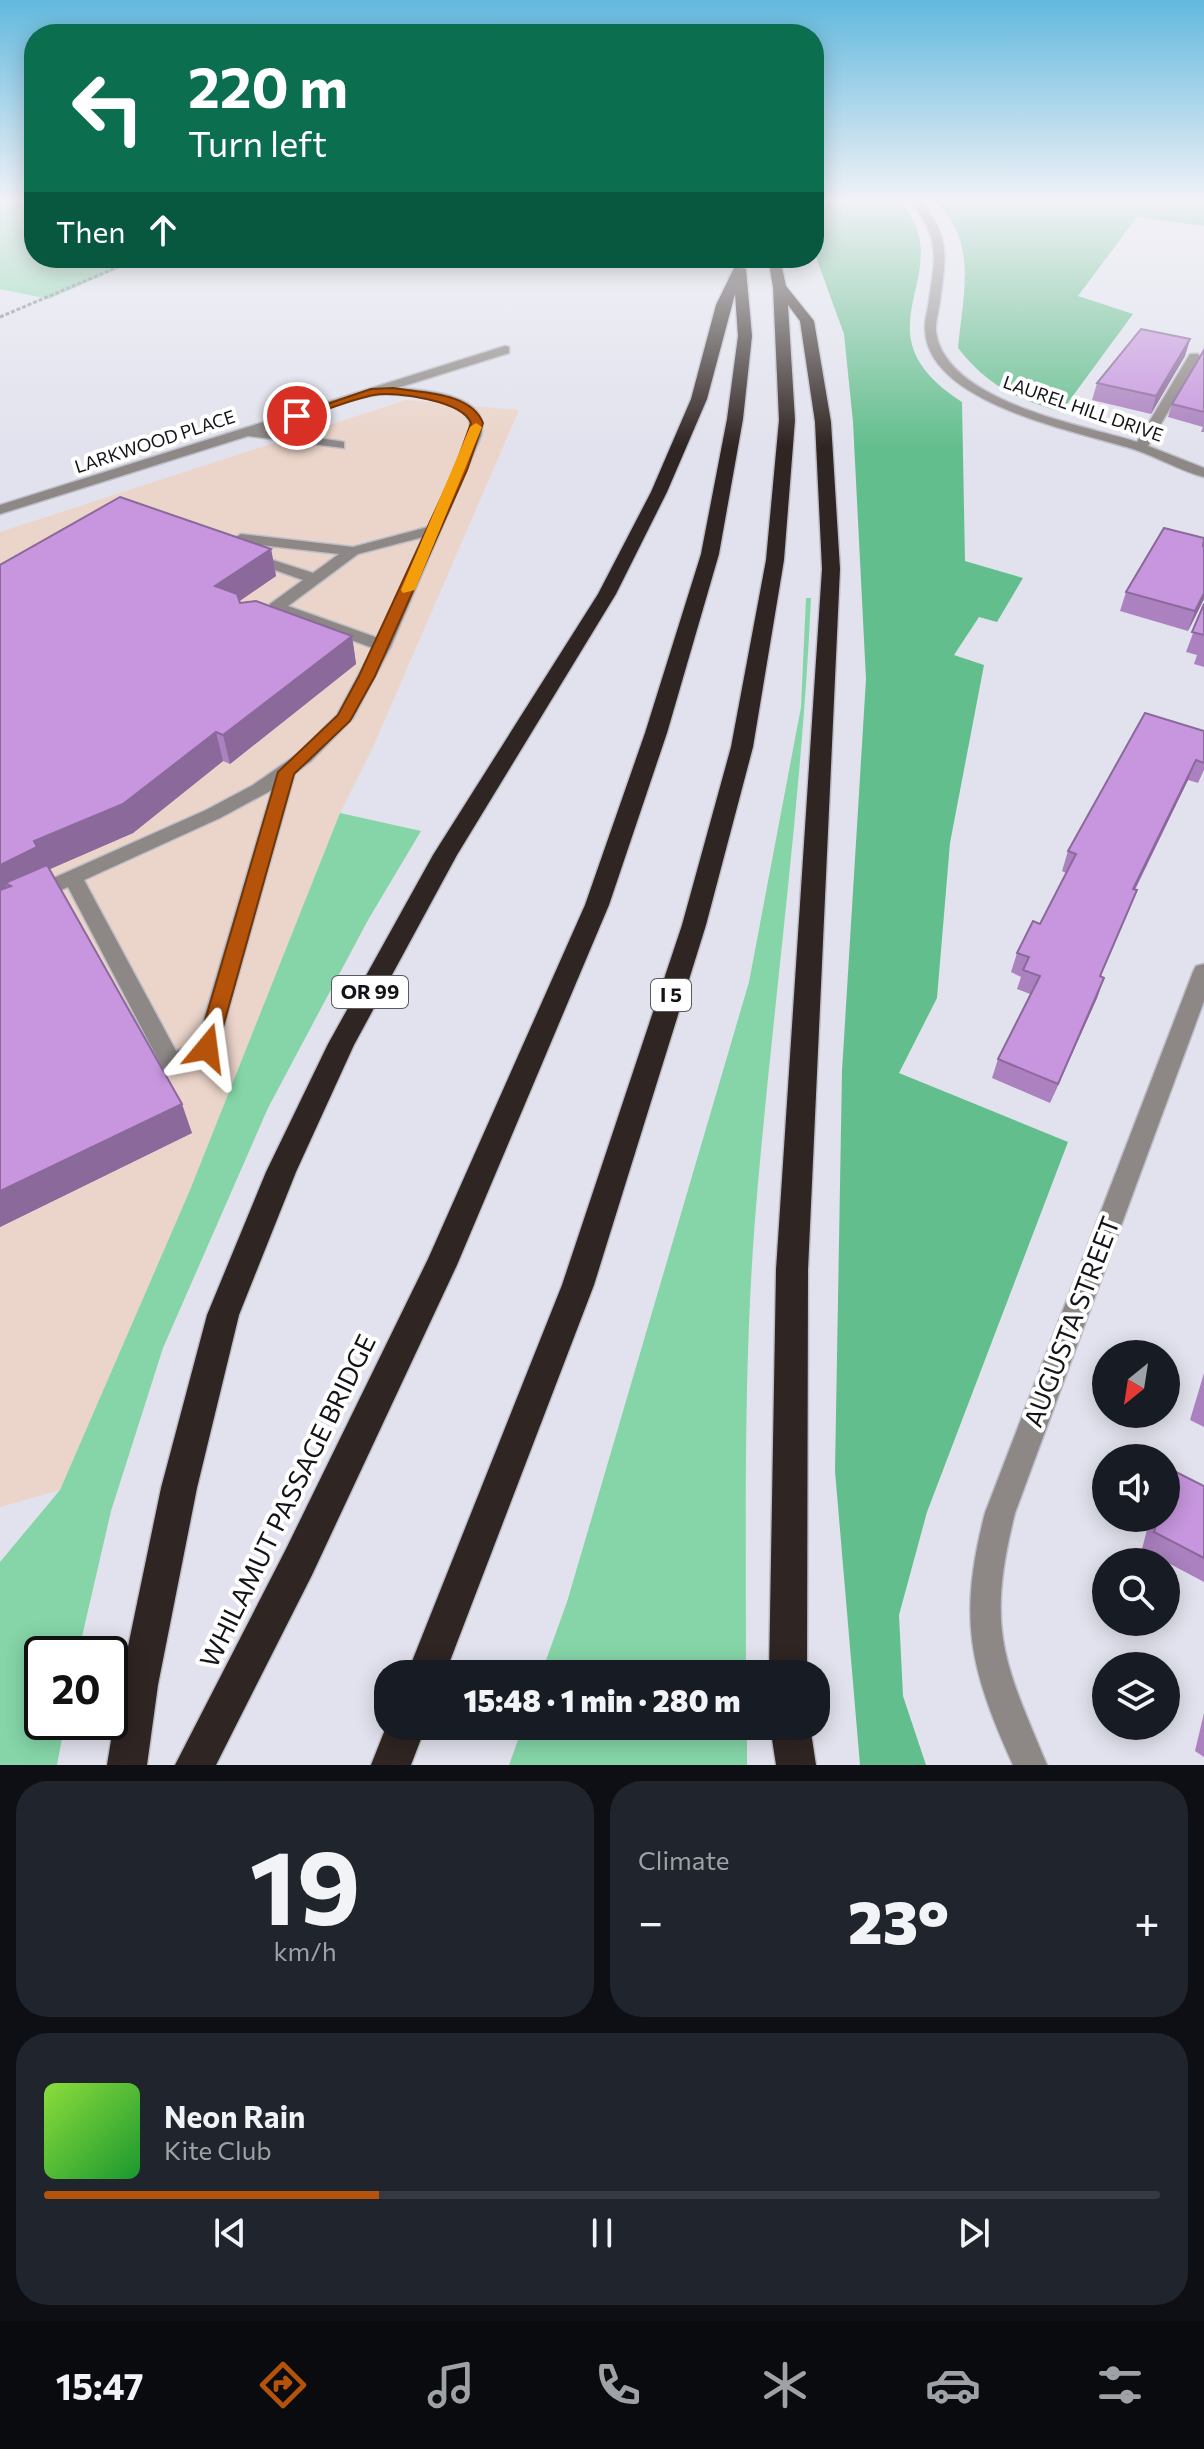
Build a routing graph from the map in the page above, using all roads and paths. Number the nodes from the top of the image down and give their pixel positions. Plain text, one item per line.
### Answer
1 (84, 281) edge
2 (732, 281) edge
3 (740, 281) edge
4 (779, 281) edge
5 (936, 281) edge
6 (780, 287) junction
7 (0, 317) edge
8 (505, 350) dead end
9 (1194, 357) dead end
10 (375, 391) junction
11 (246, 432) junction
12 (339, 445) dead end
13 (1141, 447) junction
14 (1204, 473) edge
15 (0, 510) edge
16 (434, 530) junction
17 (353, 551) junction
18 (315, 579) junction
19 (383, 646) junction
20 (286, 772) junction
21 (74, 880) junction
22 (0, 910) edge
23 (1204, 972) edge
24 (431, 1660) edge
25 (788, 1660) edge
26 (401, 1740) edge
27 (792, 1740) edge
28 (127, 1765) edge
29 (195, 1765) edge
30 (391, 1765) edge
31 (796, 1765) edge
32 (1030, 1765) edge

1 - 7 path
2 - 28 highway, OR 99
3 - 29 highway, WHILAMUT PASSAGE BRIDGE
4 - 6 highway, I 5
5 - 13 street, LAUREL HILL DRIVE
6 - 24 highway, I 5
6 - 25 highway
8 - 10 street, LARKWOOD PLACE
9 - 13 street
10 - 11 street, LARKWOOD PLACE
10 - 16 street
11 - 12 street
11 - 15 street, LARKWOOD PLACE
13 - 14 street, LAUREL HILL DRIVE
16 - 17 street
16 - 19 street
17 - 18 street
17 - 18 street
18 - 19 street
19 - 20 street
20 - 21 street
20 - 21 street
21 - 22 street
23 - 32 street, AUGUSTA STREET
26 - 30 highway
27 - 31 highway

